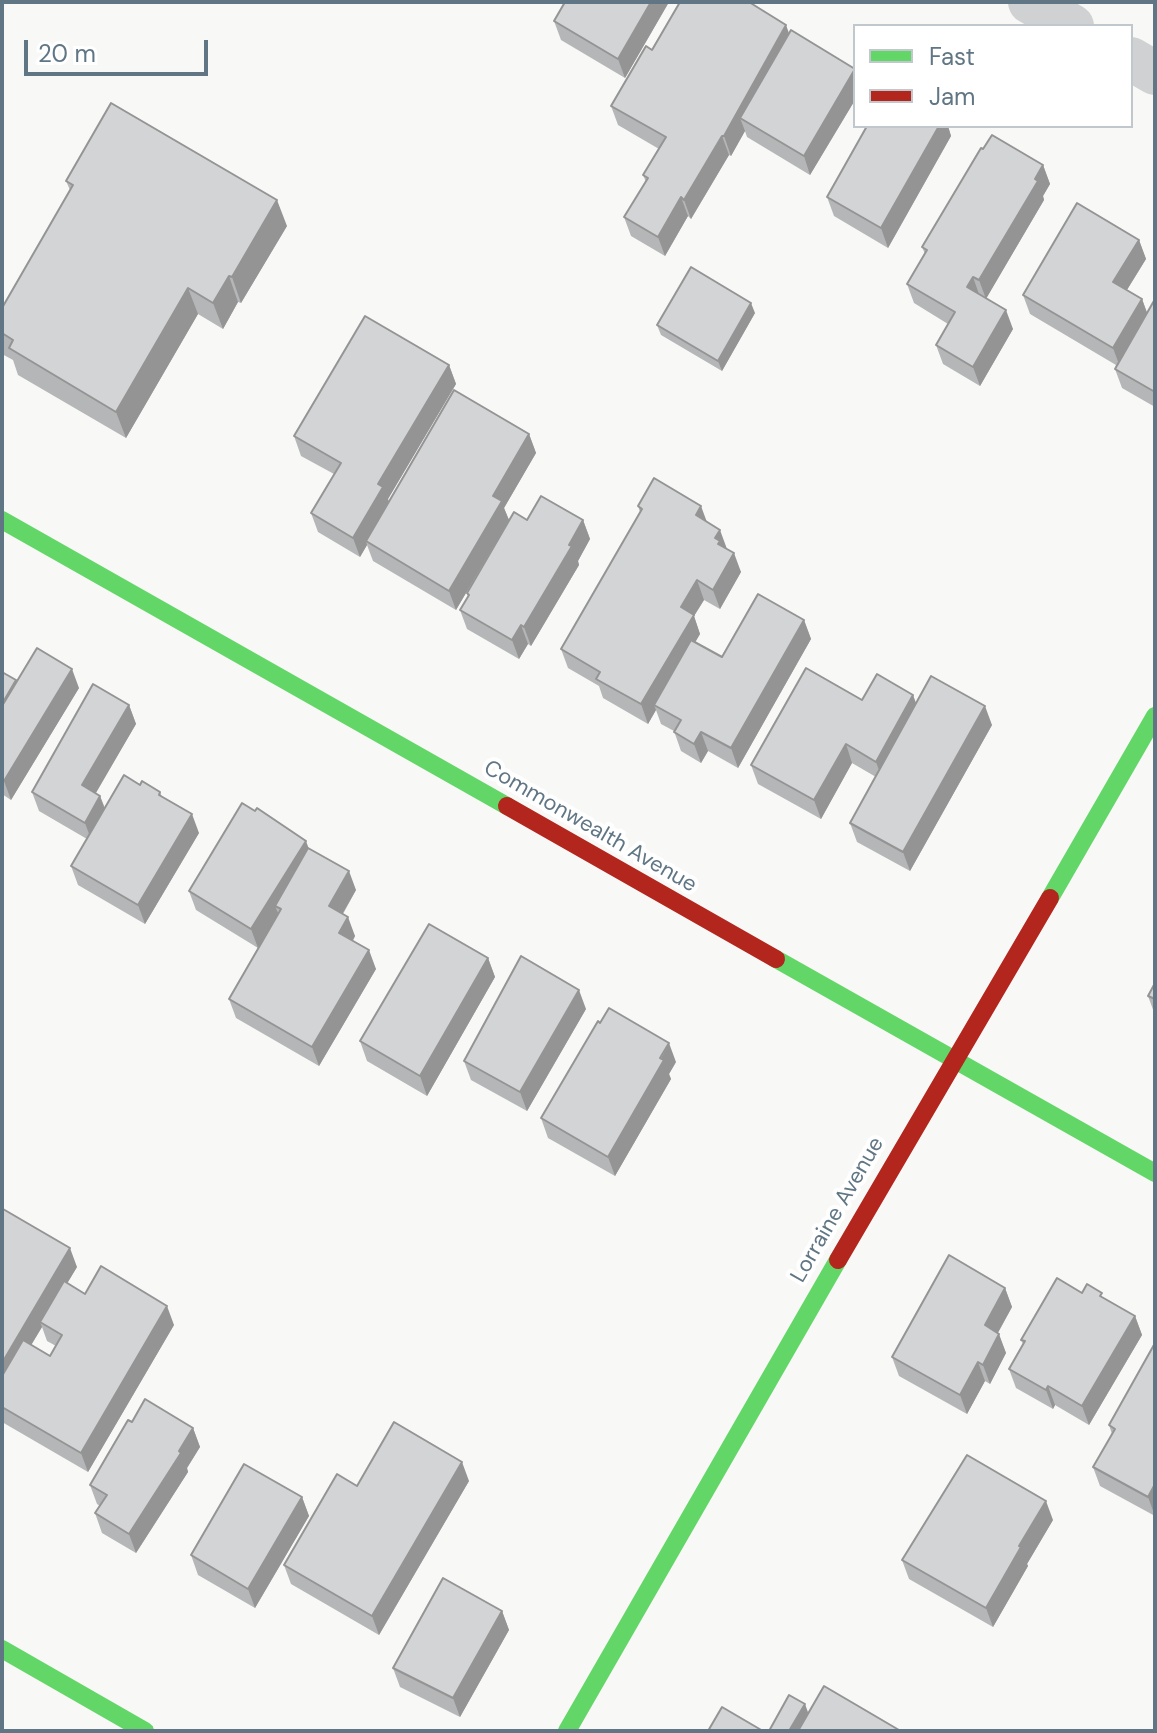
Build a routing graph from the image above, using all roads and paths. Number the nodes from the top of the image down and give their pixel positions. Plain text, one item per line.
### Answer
1 (1030, 2) edge
2 (1068, 24) edge
3 (1133, 60) edge
4 (1155, 73) edge
5 (2, 520) edge
6 (1155, 716) edge
7 (956, 1059) junction
8 (1155, 1173) edge
9 (2, 1649) edge
10 (145, 1731) edge
11 (567, 1731) edge

1 - 2 street
3 - 4 street
5 - 7 street, Commonwealth Avenue
6 - 7 street, Lorraine Avenue
7 - 8 street, Commonwealth Avenue
7 - 11 street, Lorraine Avenue
9 - 10 street

